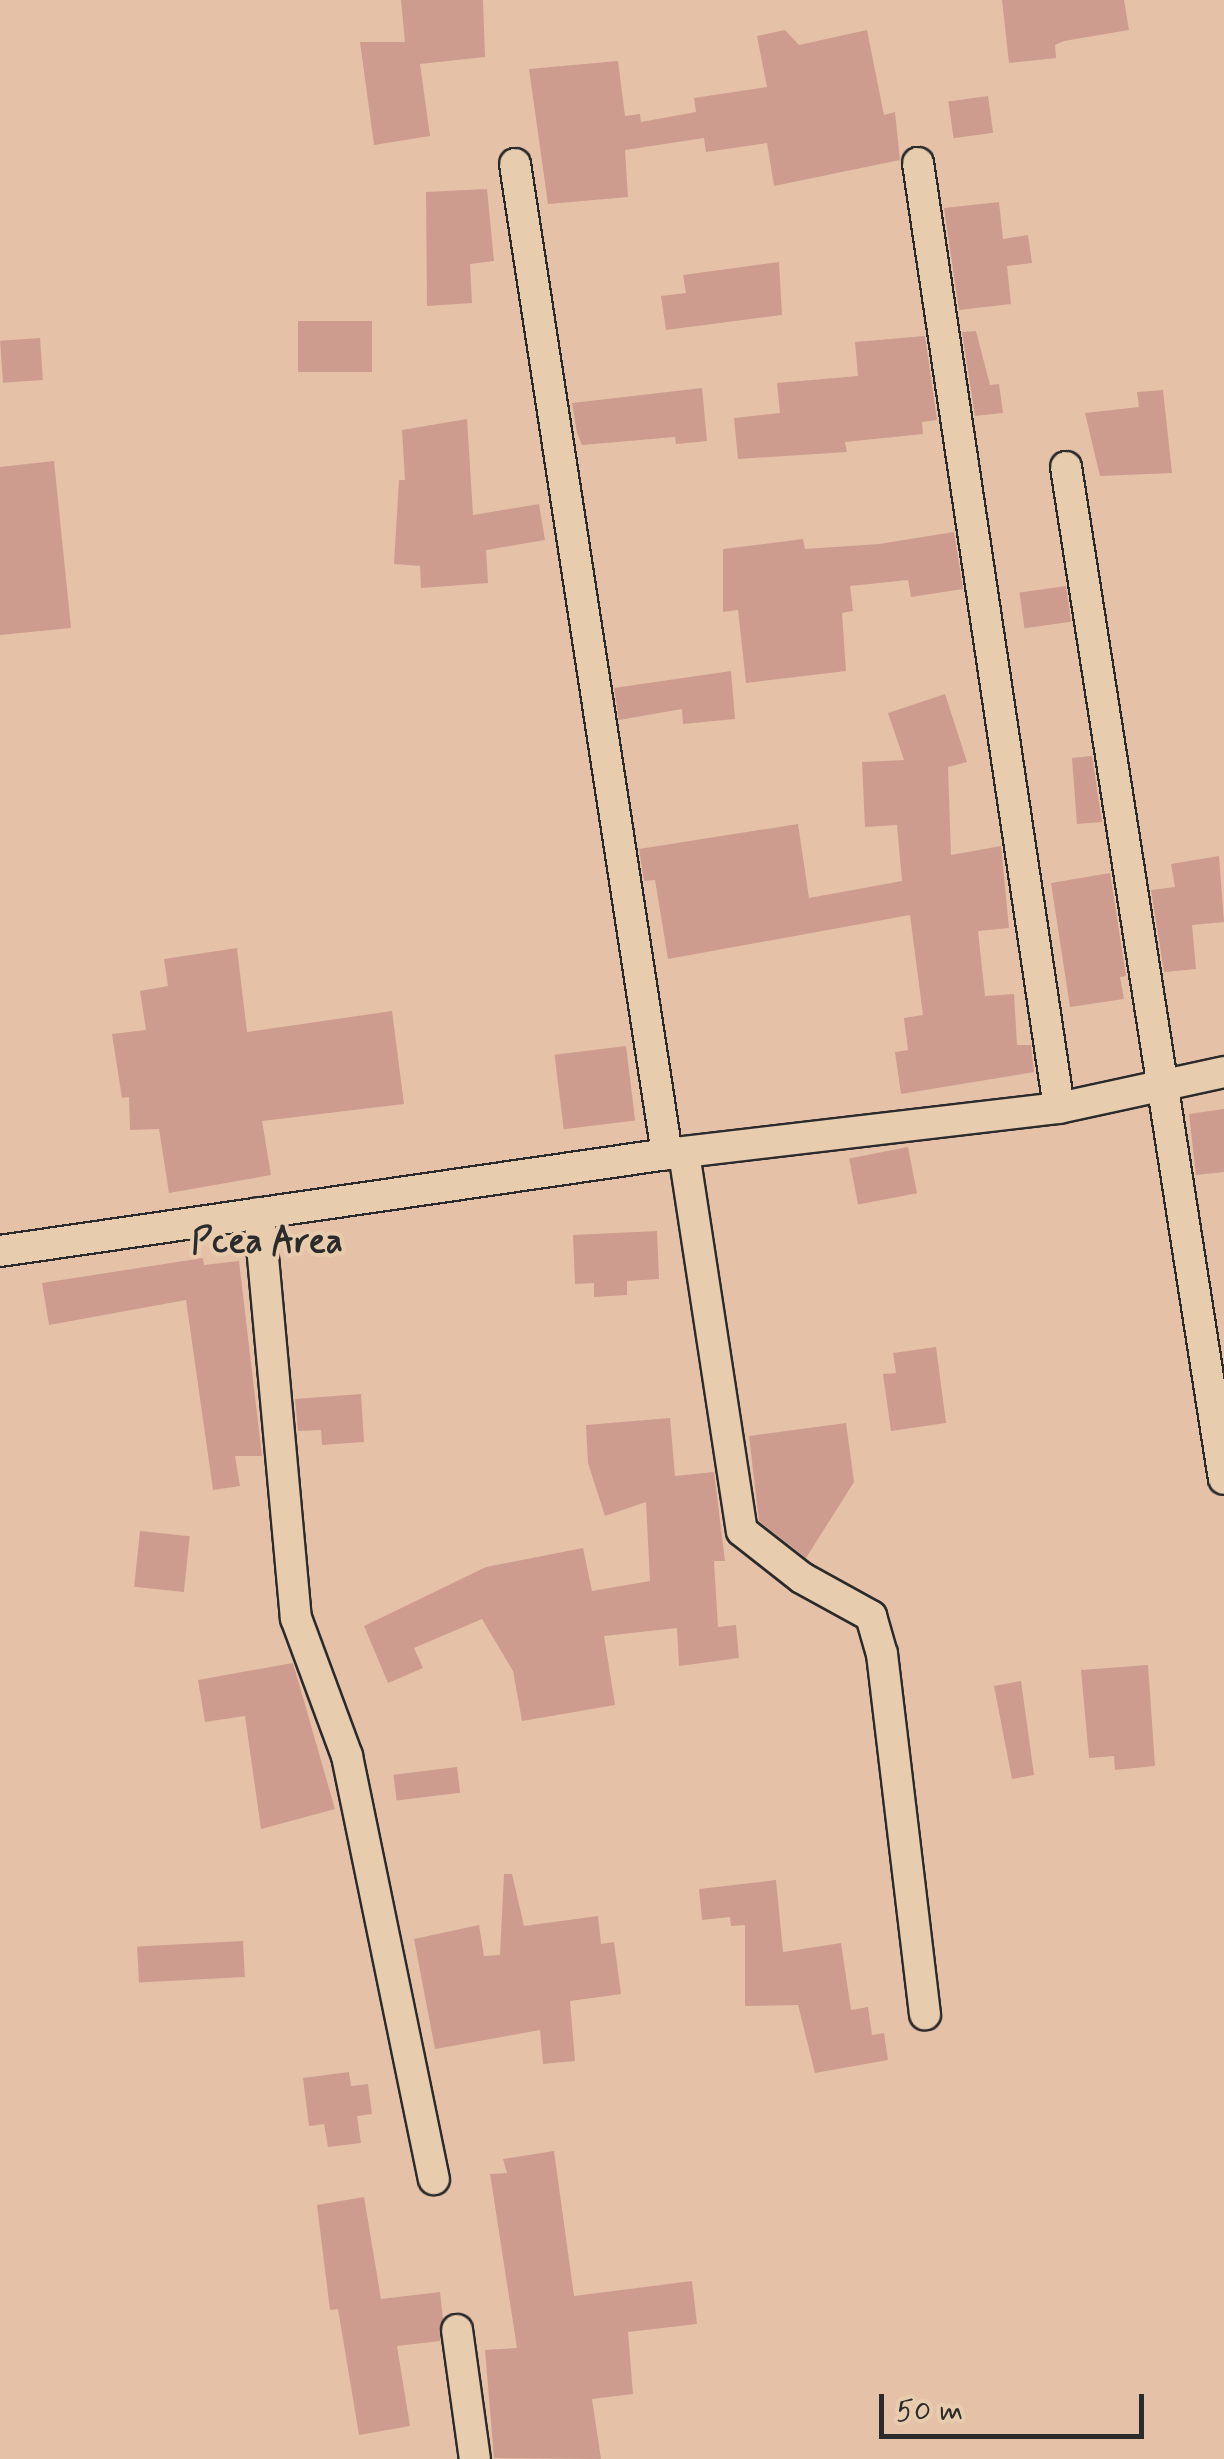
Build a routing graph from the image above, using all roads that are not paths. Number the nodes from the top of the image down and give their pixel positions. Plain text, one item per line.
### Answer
1 (918, 163) dead end
2 (515, 164) dead end
3 (1066, 467) dead end
4 (1224, 1072) edge
5 (1164, 1082) junction
6 (1060, 1108) junction
7 (676, 1154) junction
8 (259, 1213) junction
9 (0, 1252) edge
10 (1224, 1479) edge
11 (924, 2014) dead end
12 (434, 2179) dead end
13 (457, 2330) dead end
14 (475, 2459) edge

1 - 6 street
2 - 7 street
3 - 5 street
4 - 5 street
5 - 6 street
5 - 10 street
6 - 7 street
7 - 8 street
7 - 11 street
8 - 9 street
8 - 12 street
13 - 14 street

